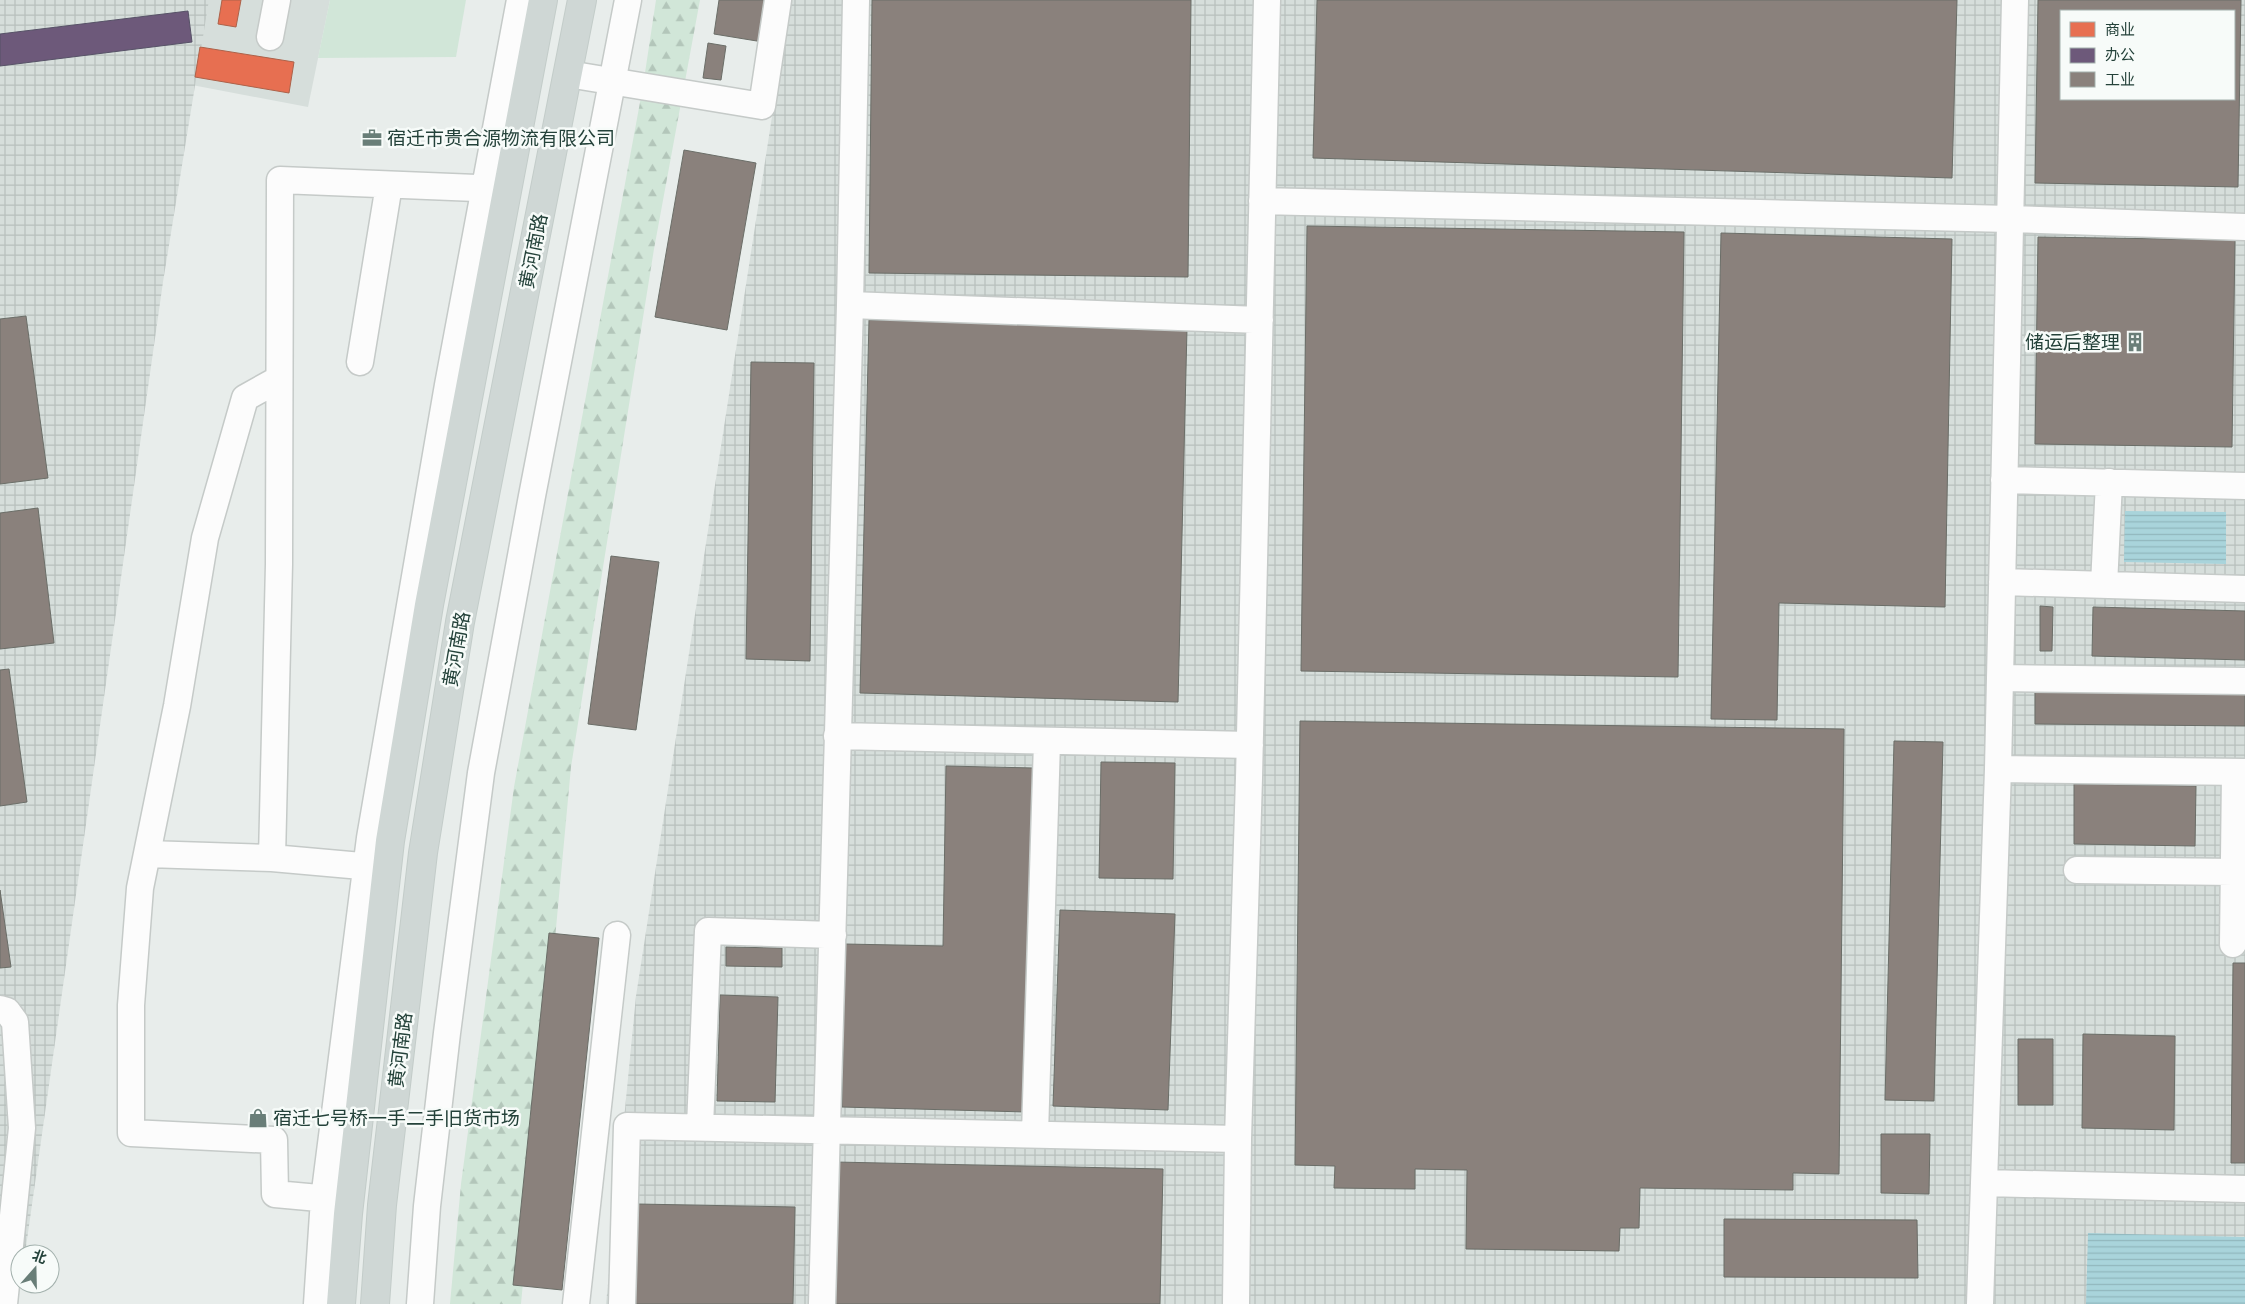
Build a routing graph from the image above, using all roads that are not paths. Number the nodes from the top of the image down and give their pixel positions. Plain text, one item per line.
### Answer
1 (277, 0) edge
2 (520, 0) edge
3 (543, 0) edge
4 (582, 0) edge
5 (628, 0) edge
6 (778, 0) edge
7 (856, 0) edge
8 (1267, 0) edge
9 (2015, 0) edge
10 (270, 37) dead end
11 (568, 74) junction
12 (612, 81) junction
13 (389, 185) junction
14 (495, 189) junction
15 (1262, 201) junction
16 (2010, 219) junction
17 (2245, 227) edge
18 (850, 305) junction
19 (1260, 320) junction
20 (360, 362) dead end
21 (280, 379) junction
22 (2004, 480) junction
23 (2109, 482) junction
24 (2245, 486) edge
25 (2002, 582) junction
26 (2104, 585) junction
27 (2245, 589) edge
28 (2000, 678) junction
29 (2245, 681) edge
30 (837, 736) junction
31 (1047, 742) junction
32 (1250, 745) junction
33 (1998, 769) junction
34 (2240, 772) edge
35 (147, 854) junction
36 (272, 858) junction
37 (377, 868) junction
38 (2077, 870) dead end
39 (2234, 872) junction
40 (617, 935) dead end
41 (833, 935) junction
42 (2233, 944) dead end
43 (0, 1009) edge
44 (11, 1116) edge
45 (700, 1127) junction
46 (828, 1130) junction
47 (1035, 1134) junction
48 (1238, 1139) junction
49 (1984, 1184) junction
50 (2245, 1189) edge
51 (337, 1200) junction
52 (4, 1304) edge
53 (317, 1304) edge
54 (341, 1304) edge
55 (375, 1304) edge
56 (420, 1304) edge
57 (576, 1304) edge
58 (622, 1304) edge
59 (822, 1304) edge
60 (1236, 1304) edge
61 (1980, 1304) edge

1 - 10 street
2 - 14 street
3 - 14 main road, 黄河南路
4 - 11 main road, 黄河南路
5 - 12 street
6 - 12 street
7 - 18 street
8 - 15 street
9 - 16 street
11 - 12 street
11 - 55 main road, 黄河南路
12 - 56 street
13 - 14 street
13 - 20 street
13 - 21 street
14 - 37 main road, 黄河南路
15 - 16 street
15 - 19 street
16 - 17 street
16 - 22 street
18 - 19 street
18 - 30 street
19 - 32 street
21 - 35 street
21 - 36 street
22 - 23 street
22 - 25 street
23 - 24 street
23 - 26 street
25 - 26 street
25 - 28 street
26 - 27 street
28 - 29 street
28 - 33 street
30 - 31 street
30 - 41 street
31 - 32 street
31 - 47 street
32 - 48 street
33 - 34 street
33 - 49 street
34 - 39 street
35 - 36 street
35 - 51 street
36 - 37 street
37 - 51 main road, 黄河南路
38 - 39 street
39 - 42 street
40 - 57 street
41 - 45 street
41 - 46 street
43 - 44 street
44 - 52 street
45 - 46 street
45 - 58 street
46 - 47 street
46 - 59 street
47 - 48 street
48 - 60 street
49 - 50 street
49 - 61 street
51 - 53 street
51 - 54 main road, 黄河南路

